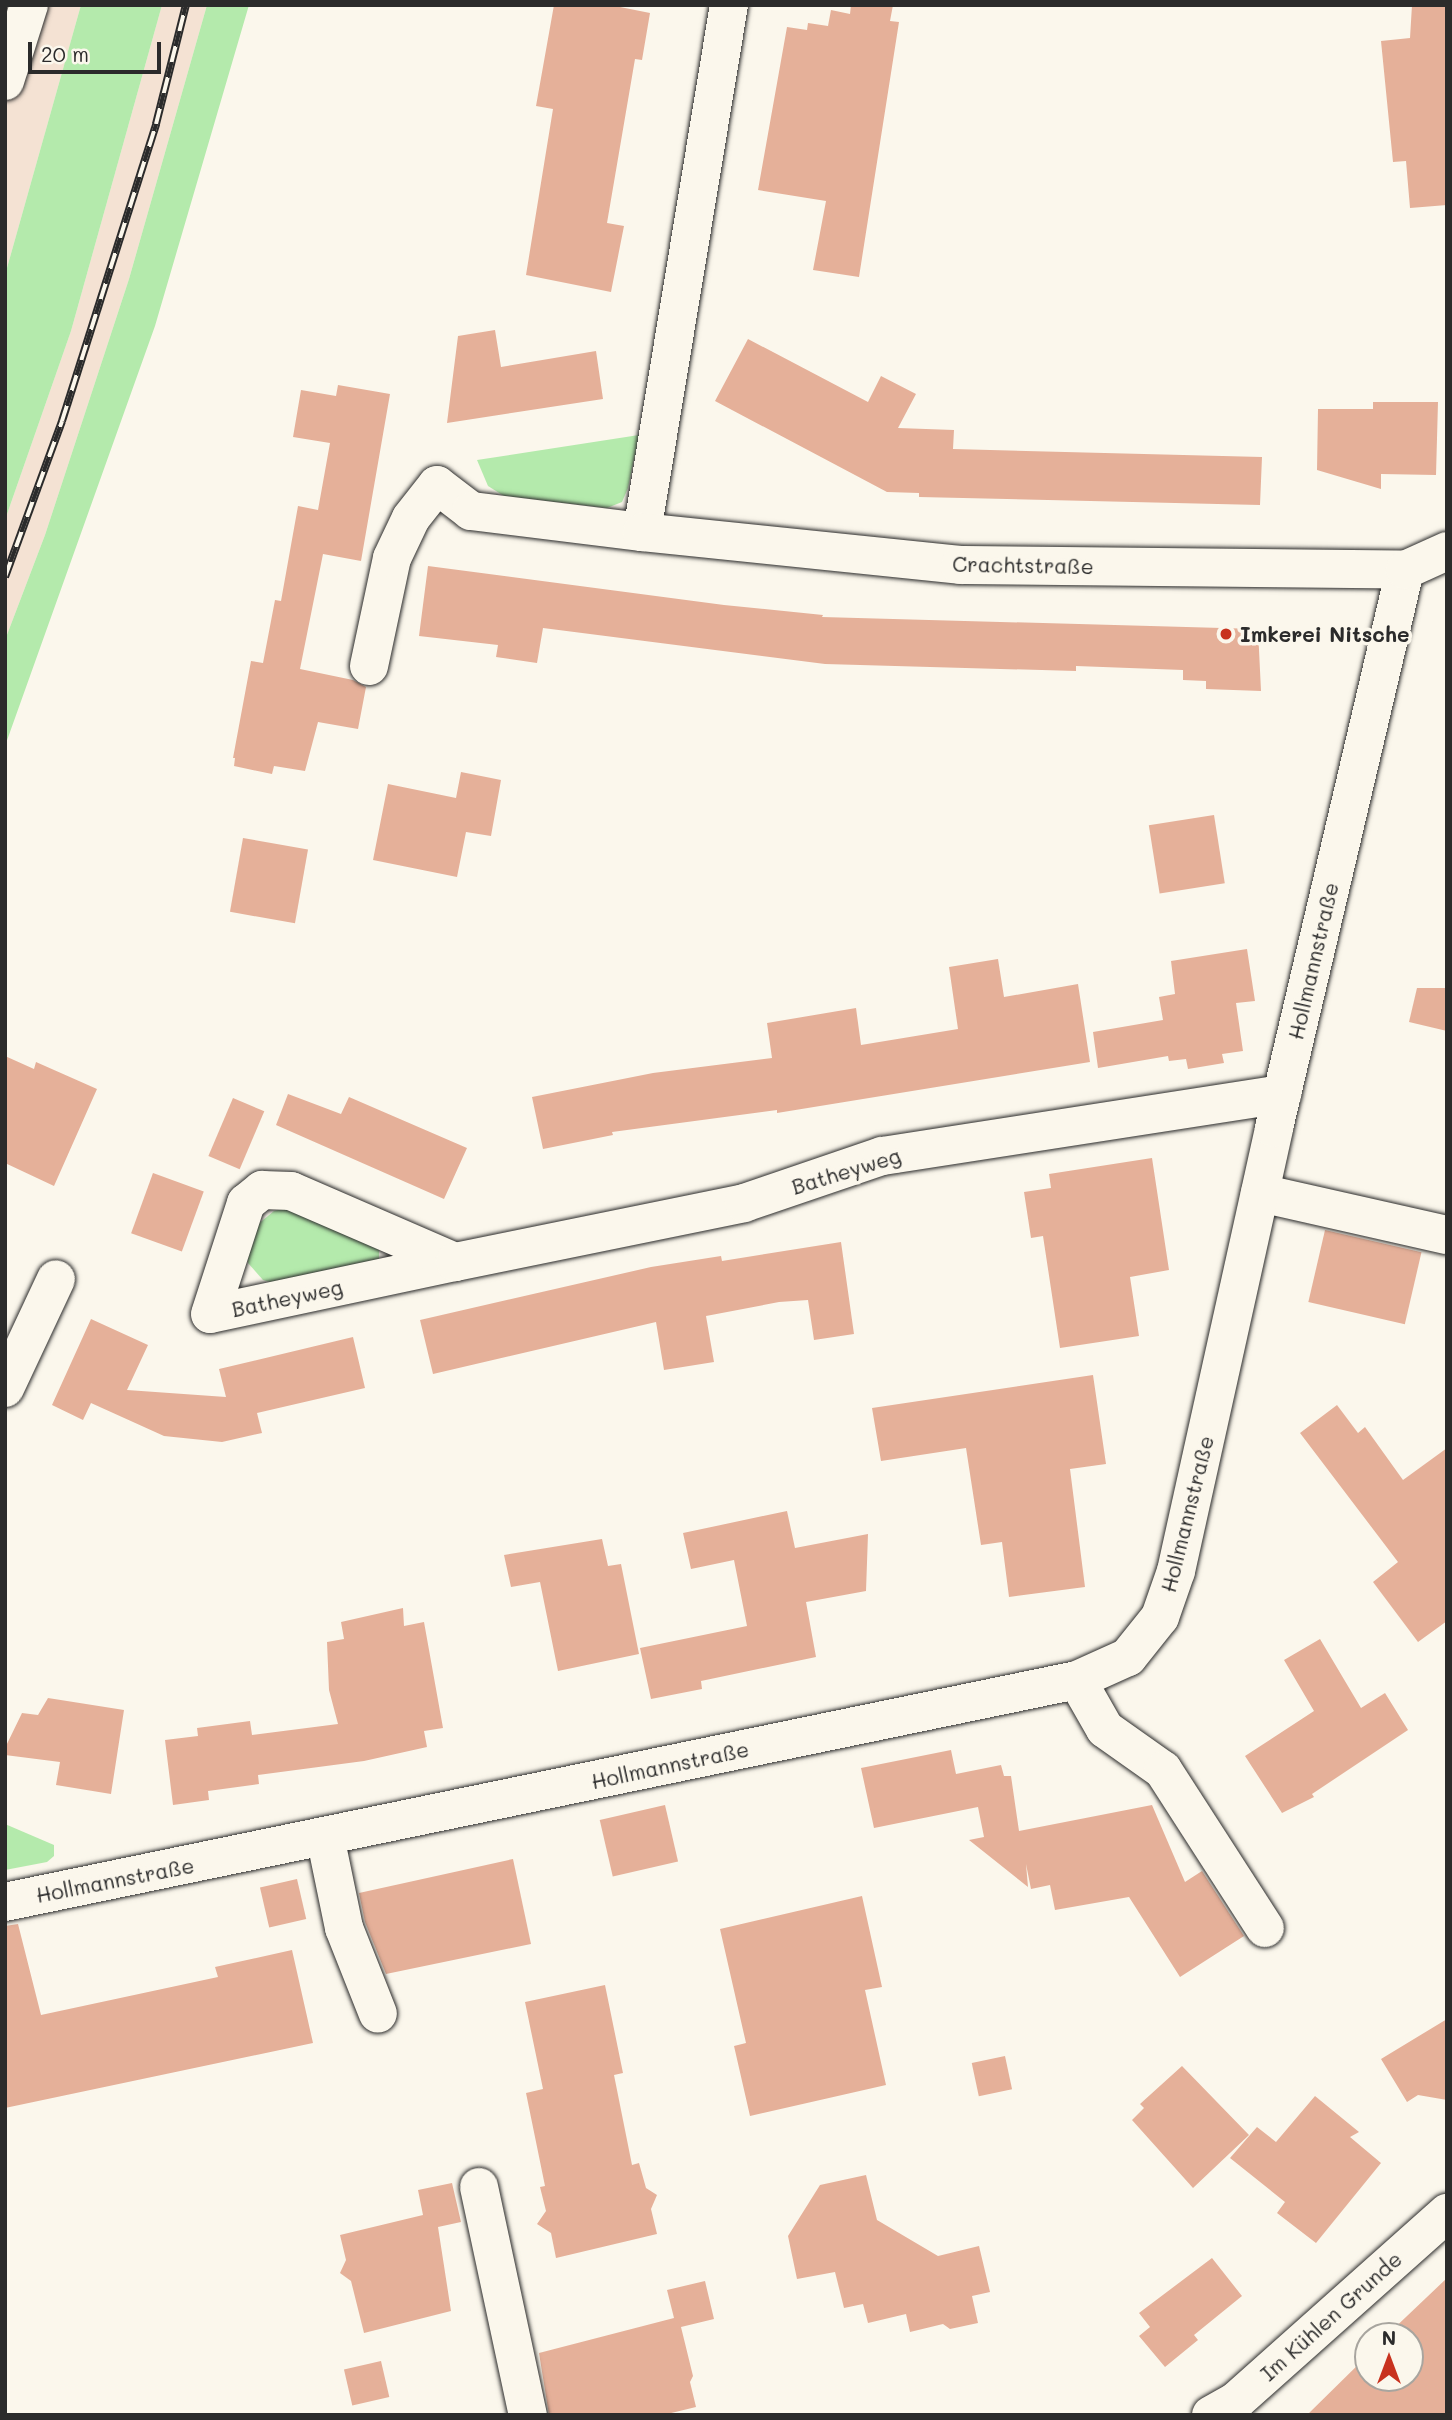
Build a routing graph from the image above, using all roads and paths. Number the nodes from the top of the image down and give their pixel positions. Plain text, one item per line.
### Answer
1 (29, 5) edge
2 (729, 5) edge
3 (5, 80) edge
4 (642, 532) junction
5 (1447, 551) edge
6 (1405, 570) junction
7 (369, 666) dead end
8 (1282, 1094) junction
9 (1260, 1193) junction
10 (1447, 1235) edge
11 (456, 1262) junction
12 (56, 1279) dead end
13 (5, 1388) edge
14 (1077, 1680) junction
15 (326, 1836) junction
16 (5, 1902) edge
17 (1265, 1927) dead end
18 (378, 2014) dead end
19 (479, 2188) dead end
20 (1447, 2213) edge
21 (528, 2415) edge
22 (1211, 2415) edge

1 - 3 street
2 - 4 street
4 - 6 street, Crachtstraße
4 - 7 street, Crachtstraße
5 - 6 street
6 - 8 street, Hollmannstraße
8 - 9 street, Hollmannstraße
8 - 11 street, Batheyweg
9 - 10 street
9 - 14 street, Hollmannstraße
11 - 11 street, Batheyweg
12 - 13 street
14 - 15 street, Hollmannstraße
14 - 17 street
15 - 16 street, Hollmannstraße
15 - 18 street
19 - 21 street
20 - 22 street, Im Kühlen Grunde

